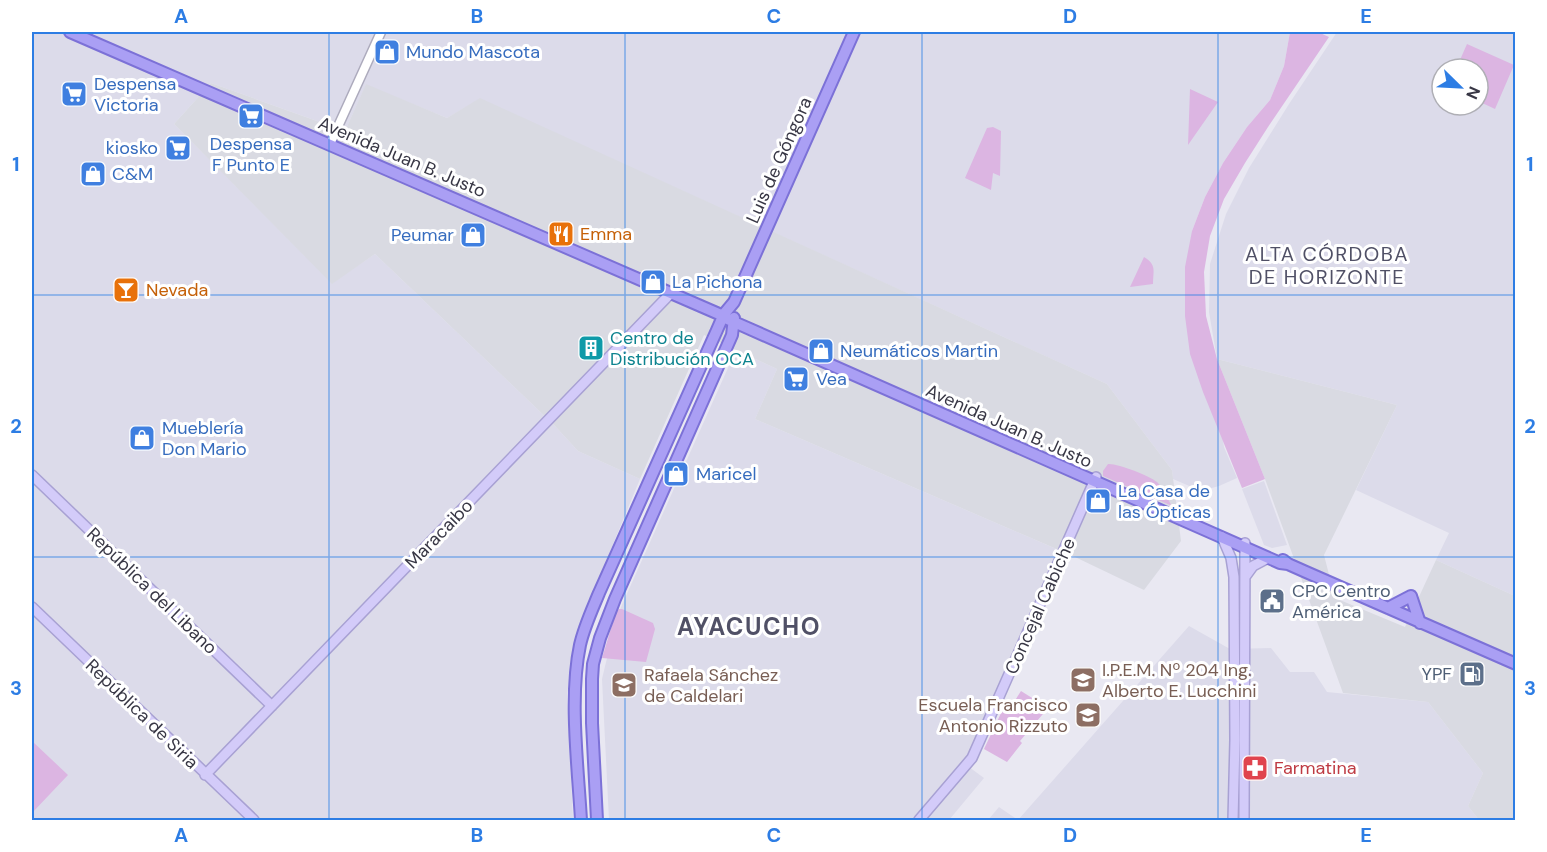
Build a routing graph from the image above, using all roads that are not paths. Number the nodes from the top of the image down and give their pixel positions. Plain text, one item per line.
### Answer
1 (70, 32) edge
2 (381, 32) edge
3 (854, 32) edge
4 (330, 144) junction
5 (671, 293) junction
6 (727, 317) junction
7 (32, 475) edge
8 (1095, 479) junction
9 (1222, 537) junction
10 (1245, 545) junction
11 (1269, 558) junction
12 (1288, 564) junction
13 (1245, 577) junction
14 (32, 607) edge
15 (1388, 608) junction
16 (1420, 623) junction
17 (1515, 664) edge
18 (272, 706) junction
19 (205, 775) junction
20 (254, 820) edge
21 (581, 820) edge
22 (597, 820) edge
23 (919, 820) edge
24 (1233, 820) edge
25 (1244, 820) edge

1 - 4 main road, Avenida Juan B. Justo
2 - 4 street
3 - 6 main road, Luis de Góngora
4 - 5 main road, Avenida Juan B. Justo
5 - 6 main road, Avenida Juan B. Justo
5 - 18 main road, Maracaibo
6 - 8 main road, Avenida Juan B. Justo
6 - 21 main road
6 - 22 main road
7 - 18 main road, República del Libano
8 - 9 main road, Avenida Juan B. Justo
8 - 10 main road, Avenida Juan B. Justo
8 - 23 main road, Concejal Cabiche
9 - 10 main road, Avenida Juan B. Justo
9 - 24 main road
10 - 11 main road, Avenida Juan B. Justo
10 - 12 main road, Avenida Juan B. Justo
10 - 13 main road
11 - 12 main road, Avenida Juan B. Justo
11 - 13 main road
12 - 15 main road, Avenida Juan B. Justo
13 - 25 main road
14 - 19 main road, República de Siria
15 - 16 main road, Avenida Juan B. Justo
15 - 16 main road
16 - 17 main road, Avenida Juan B. Justo
18 - 19 main road, Maracaibo
19 - 20 main road, República de Siria

